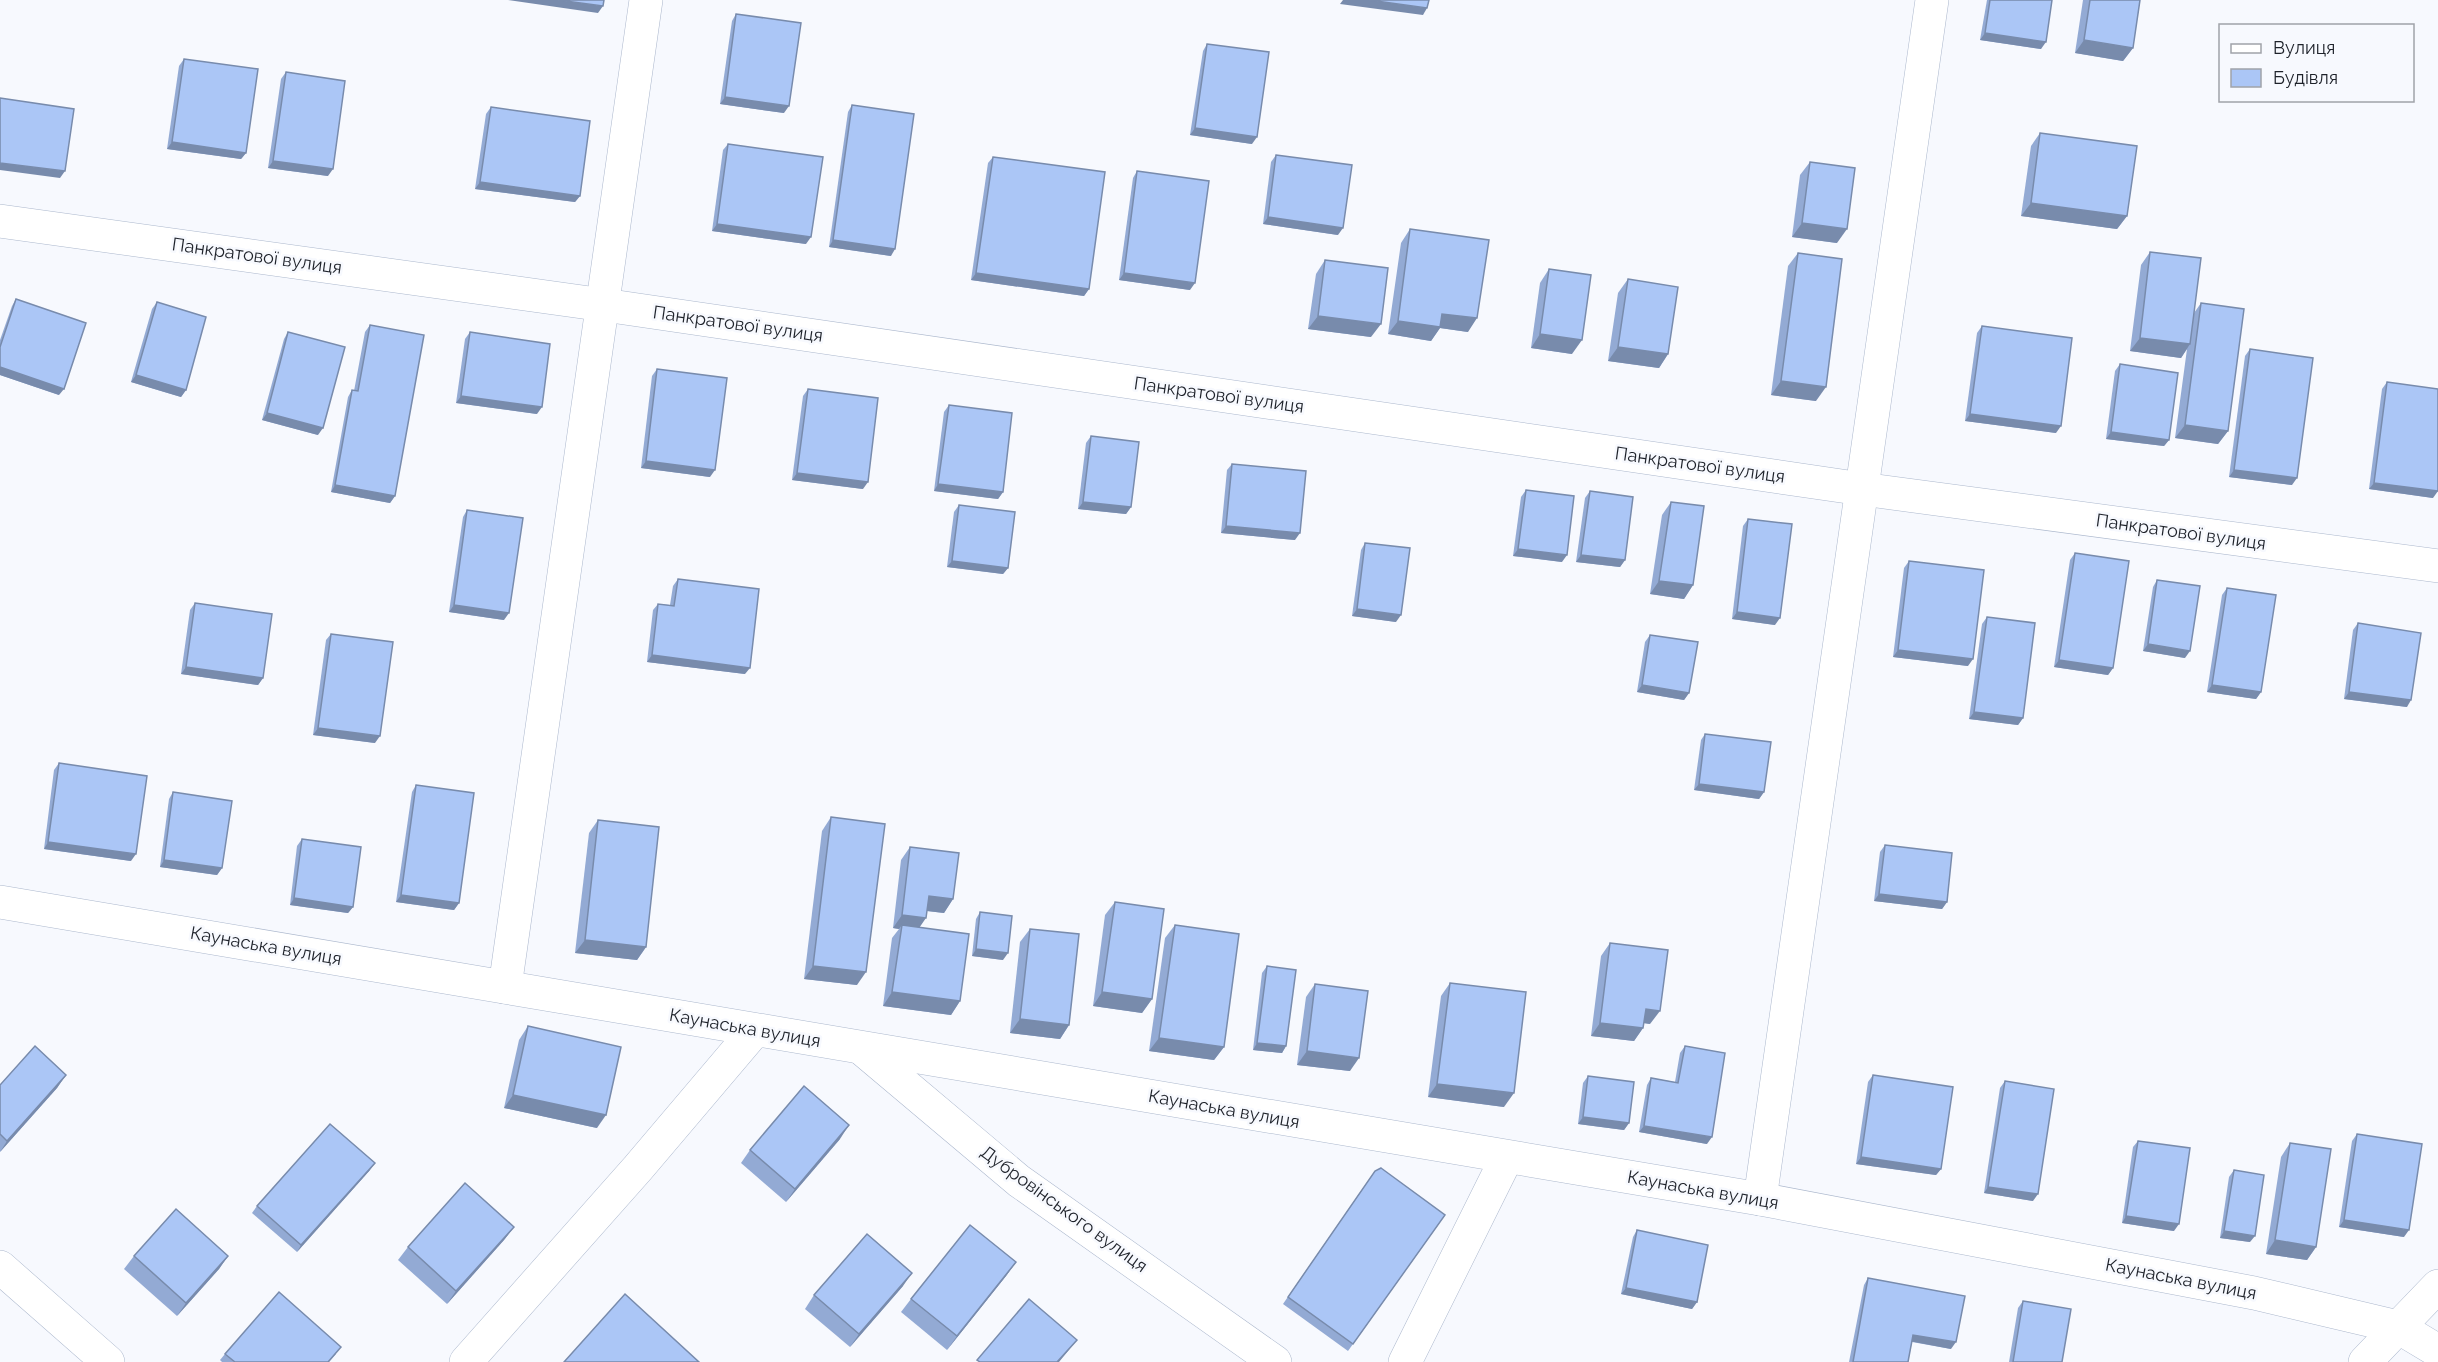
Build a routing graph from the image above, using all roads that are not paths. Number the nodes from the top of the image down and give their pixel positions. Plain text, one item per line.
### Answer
1 (646, 0) edge
2 (1932, 0) edge
3 (0, 221) edge
4 (604, 305) junction
5 (1862, 489) junction
6 (2438, 566) edge
7 (0, 902) edge
8 (505, 987) junction
9 (755, 1029) junction
10 (860, 1047) junction
11 (1507, 1157) junction
12 (1760, 1200) junction
13 (0, 1267) edge
14 (2438, 1286) edge
15 (2398, 1327) junction
16 (2438, 1352) edge
17 (108, 1362) edge
18 (466, 1362) edge
19 (1275, 1362) edge
20 (1405, 1362) edge
21 (2366, 1362) edge

1 - 4 street
2 - 5 street
3 - 4 street, Панкратової вулиця
4 - 5 street, Панкратової вулиця
4 - 8 street
5 - 6 street, Панкратової вулиця
5 - 12 street
7 - 8 street, Каунаська вулиця
8 - 9 street, Каунаська вулиця
9 - 10 street, Каунаська вулиця
9 - 18 street
10 - 11 street, Каунаська вулиця
10 - 19 street, Дубровінського вулиця
11 - 12 street, Каунаська вулиця
11 - 20 street
12 - 15 street, Каунаська вулиця
13 - 17 street
14 - 15 street
15 - 16 street, Каунаська вулиця
15 - 21 street

